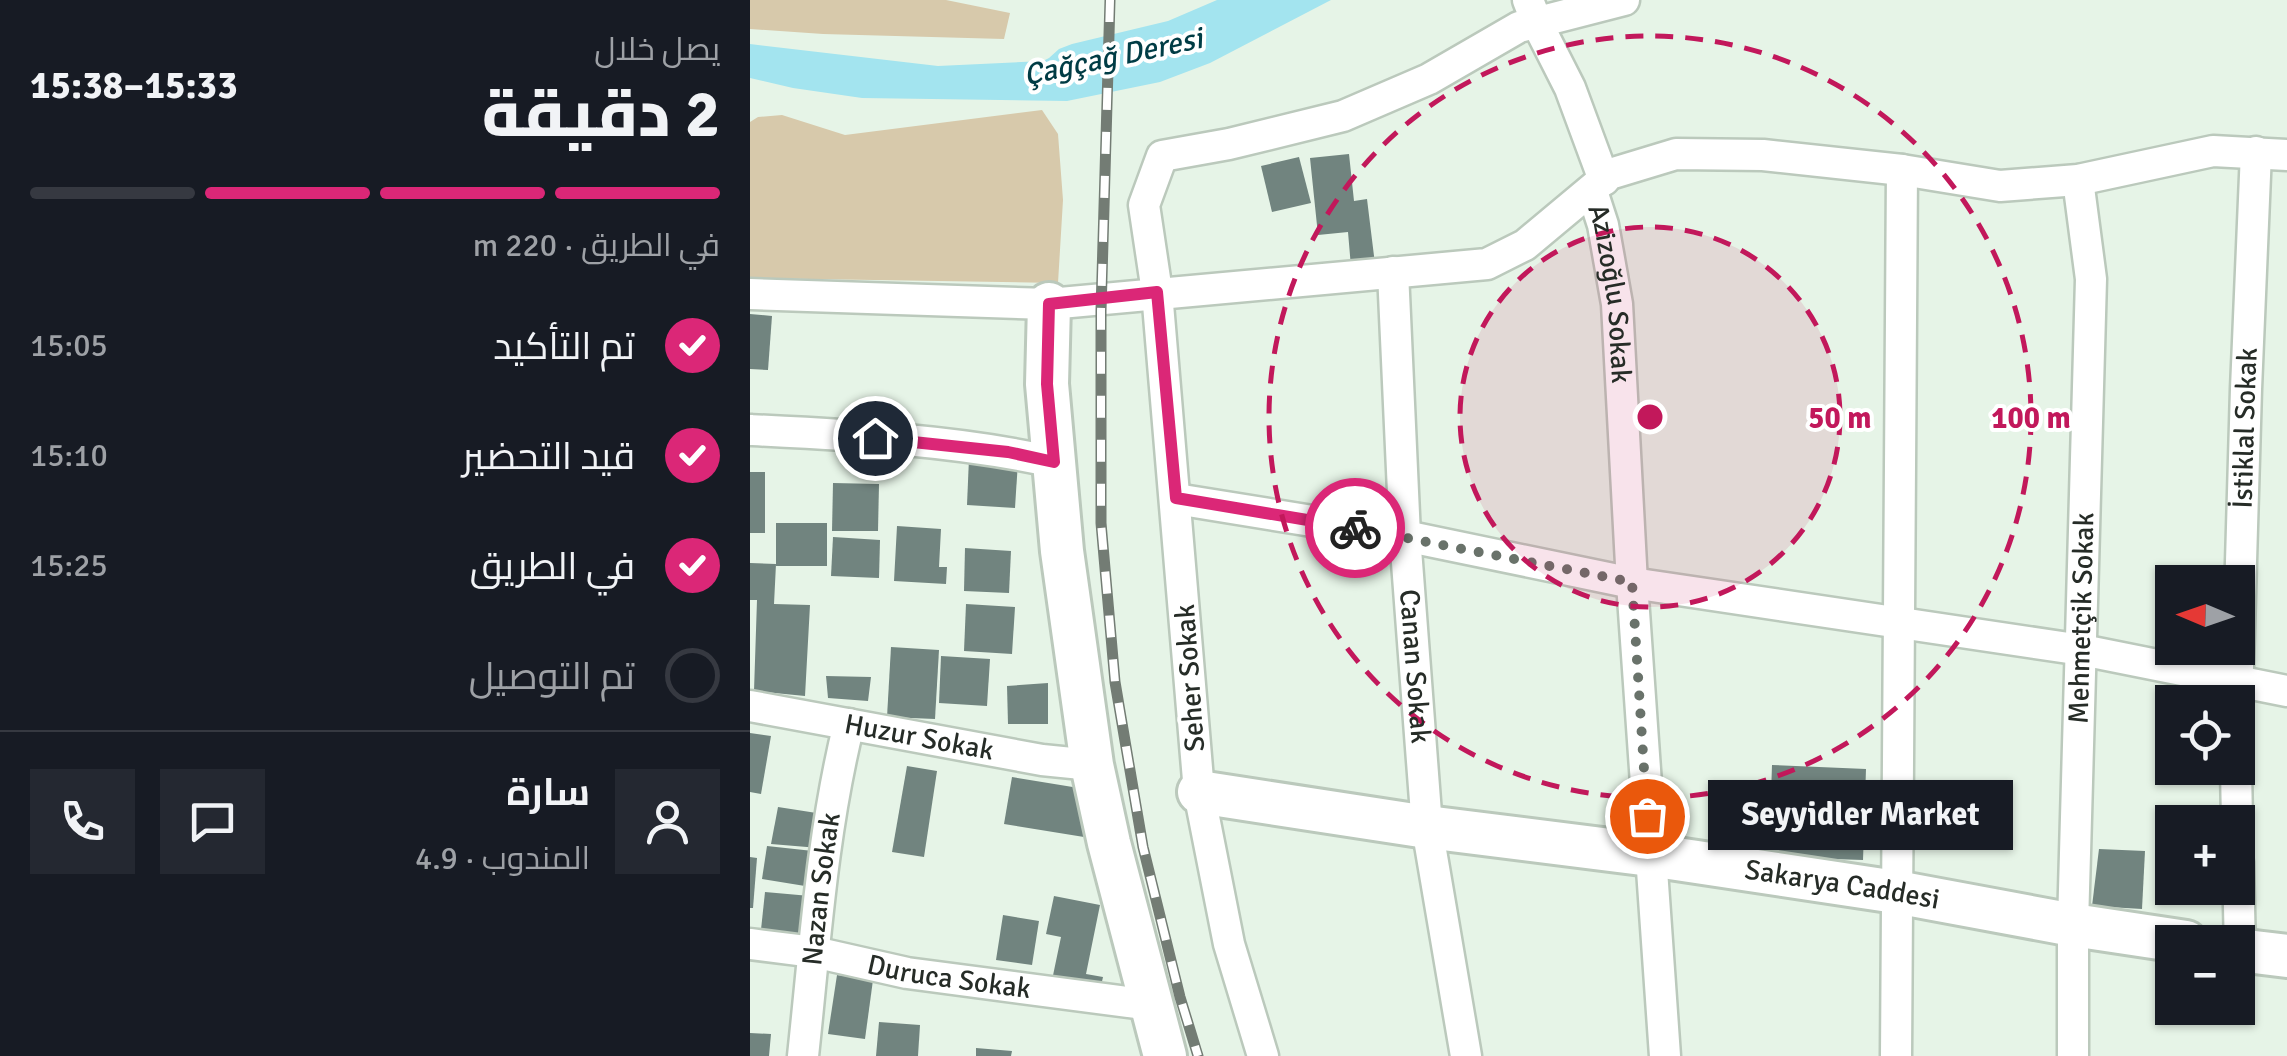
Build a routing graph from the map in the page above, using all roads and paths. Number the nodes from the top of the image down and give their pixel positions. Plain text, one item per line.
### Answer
1 (1624, 0) edge
2 (1532, 11) edge
3 (2256, 152) junction
4 (2287, 155) edge
5 (1902, 170) junction
6 (2078, 180) junction
7 (1598, 185) junction
8 (1394, 272) junction
9 (1157, 292) junction
10 (750, 294) edge
11 (1049, 304) junction
12 (750, 430) edge
13 (1054, 462) junction
14 (1176, 498) junction
15 (1405, 536) junction
16 (1632, 582) junction
17 (1899, 622) junction
18 (2082, 650) junction
19 (2211, 685) edge
20 (2237, 685) edge
21 (2255, 692) edge
22 (2287, 692) edge
23 (750, 706) edge
24 (848, 724) junction
25 (1092, 765) junction
26 (1199, 792) junction
27 (1427, 827) junction
28 (1650, 856) junction
29 (1896, 892) junction
30 (2072, 926) junction
31 (2155, 938) edge
32 (750, 944) edge
33 (814, 952) junction
34 (2255, 952) edge
35 (2287, 956) edge
36 (1151, 1005) junction
37 (803, 1056) edge
38 (1165, 1056) edge
39 (1263, 1056) edge
40 (1466, 1056) edge
41 (1665, 1056) edge
42 (1896, 1056) edge
43 (2073, 1056) edge

1 - 2 street
2 - 7 street, Azizoğlu Sokak
2 - 9 street, Seher Sokak
3 - 4 street
3 - 6 street
3 - 20 street, İstiklal Sokak
5 - 6 street
5 - 7 street
5 - 17 street
6 - 18 street, Mehmetçik Sokak
7 - 8 street
7 - 16 street, Azizoğlu Sokak
8 - 9 street
8 - 15 street, Canan Sokak
9 - 11 street
9 - 14 street, Seher Sokak
10 - 11 street
11 - 13 street
12 - 13 street
13 - 25 street
14 - 15 street
14 - 26 street, Seher Sokak
15 - 16 street
15 - 27 street, Canan Sokak
16 - 17 street
16 - 28 street, Azizoğlu Sokak
17 - 18 street
17 - 29 street
18 - 19 street
18 - 30 street, Mehmetçik Sokak
21 - 22 street
23 - 24 street, Huzur Sokak
24 - 25 street, Huzur Sokak
24 - 33 street, Nazan Sokak
25 - 36 street
26 - 27 street, Sakarya Caddesi
26 - 39 street, Seher Sokak
27 - 28 street, Sakarya Caddesi
27 - 40 street, Canan Sokak
28 - 29 street, Sakarya Caddesi
28 - 41 street, Azizoğlu Sokak
29 - 30 street, Sakarya Caddesi
29 - 42 street
30 - 31 street, Sakarya Caddesi
30 - 43 street, Mehmetçik Sokak
32 - 33 street, Duruca Sokak
33 - 36 street, Duruca Sokak
33 - 37 street, Nazan Sokak
34 - 35 street
36 - 38 street

